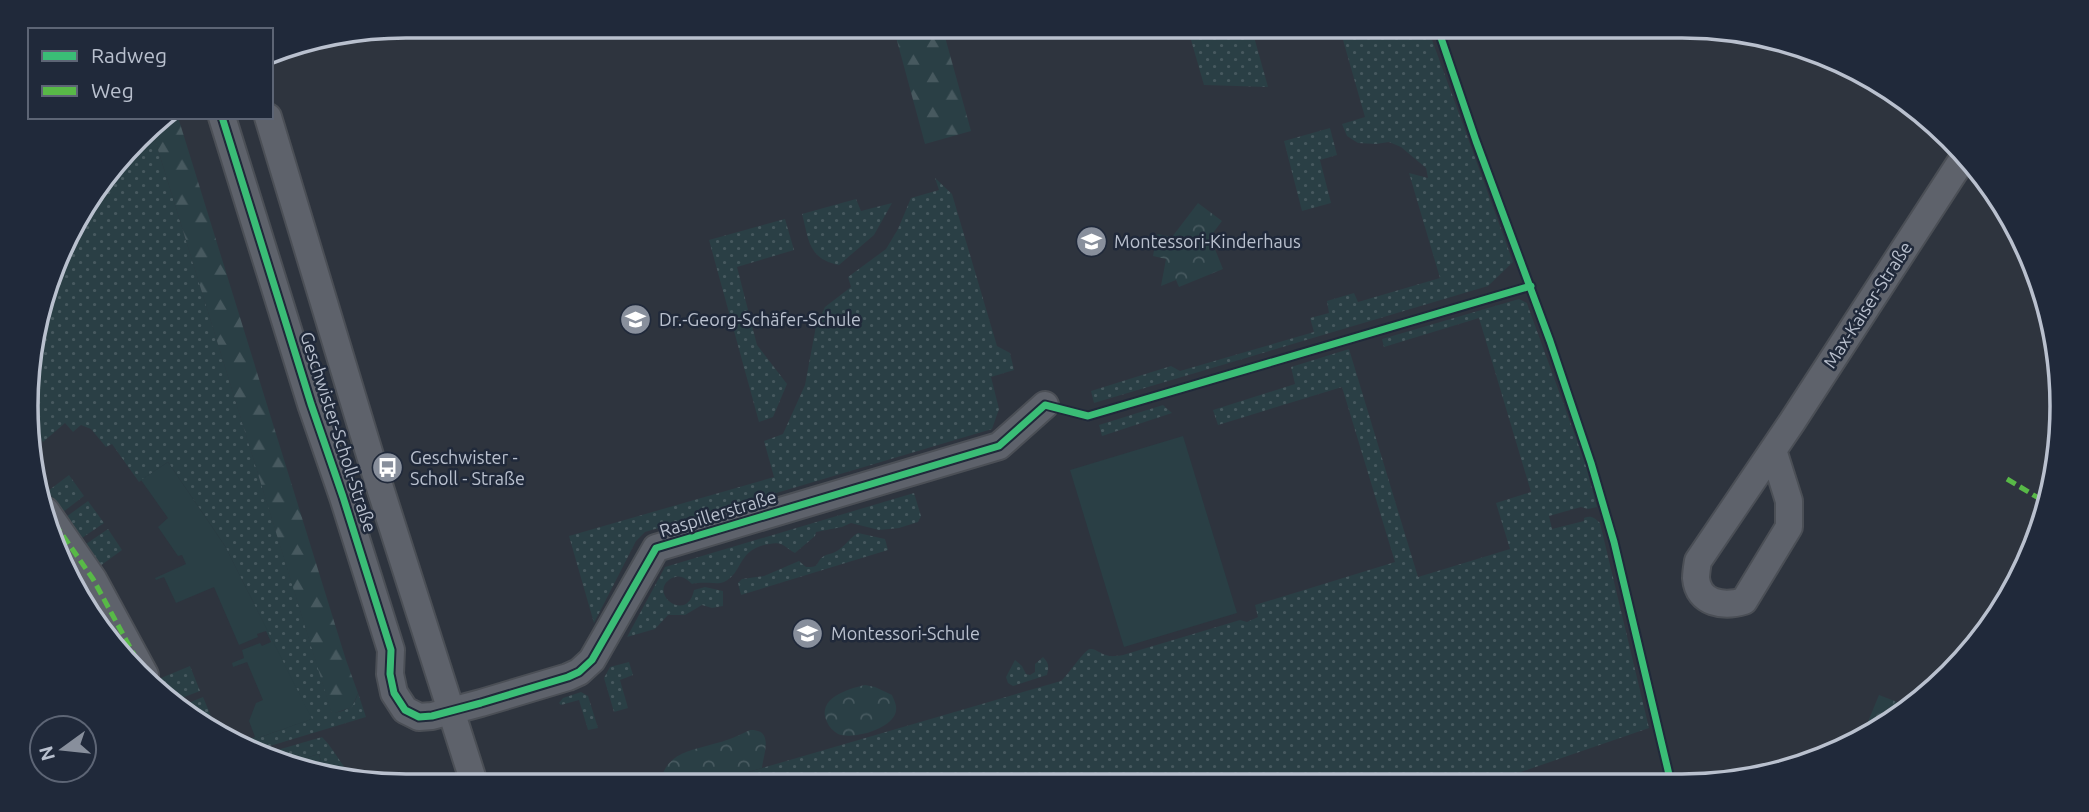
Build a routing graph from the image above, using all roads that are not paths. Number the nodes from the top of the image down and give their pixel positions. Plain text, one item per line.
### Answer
1 (223, 119) edge
2 (269, 119) edge
3 (1959, 164) edge
4 (1045, 405) dead end
5 (1773, 450) junction
6 (61, 533) edge
7 (131, 649) edge
8 (450, 710) junction
9 (471, 774) edge

1 - 8 street, Geschwister-Scholl-Straße
2 - 8 street, Geschwister-Scholl-Straße
3 - 5 street, Max-Kaiser-Straße
4 - 8 street, Raspillerstraße
5 - 5 street, Max-Kaiser-Straße
6 - 7 street
8 - 9 street, Geschwister-Scholl-Straße

